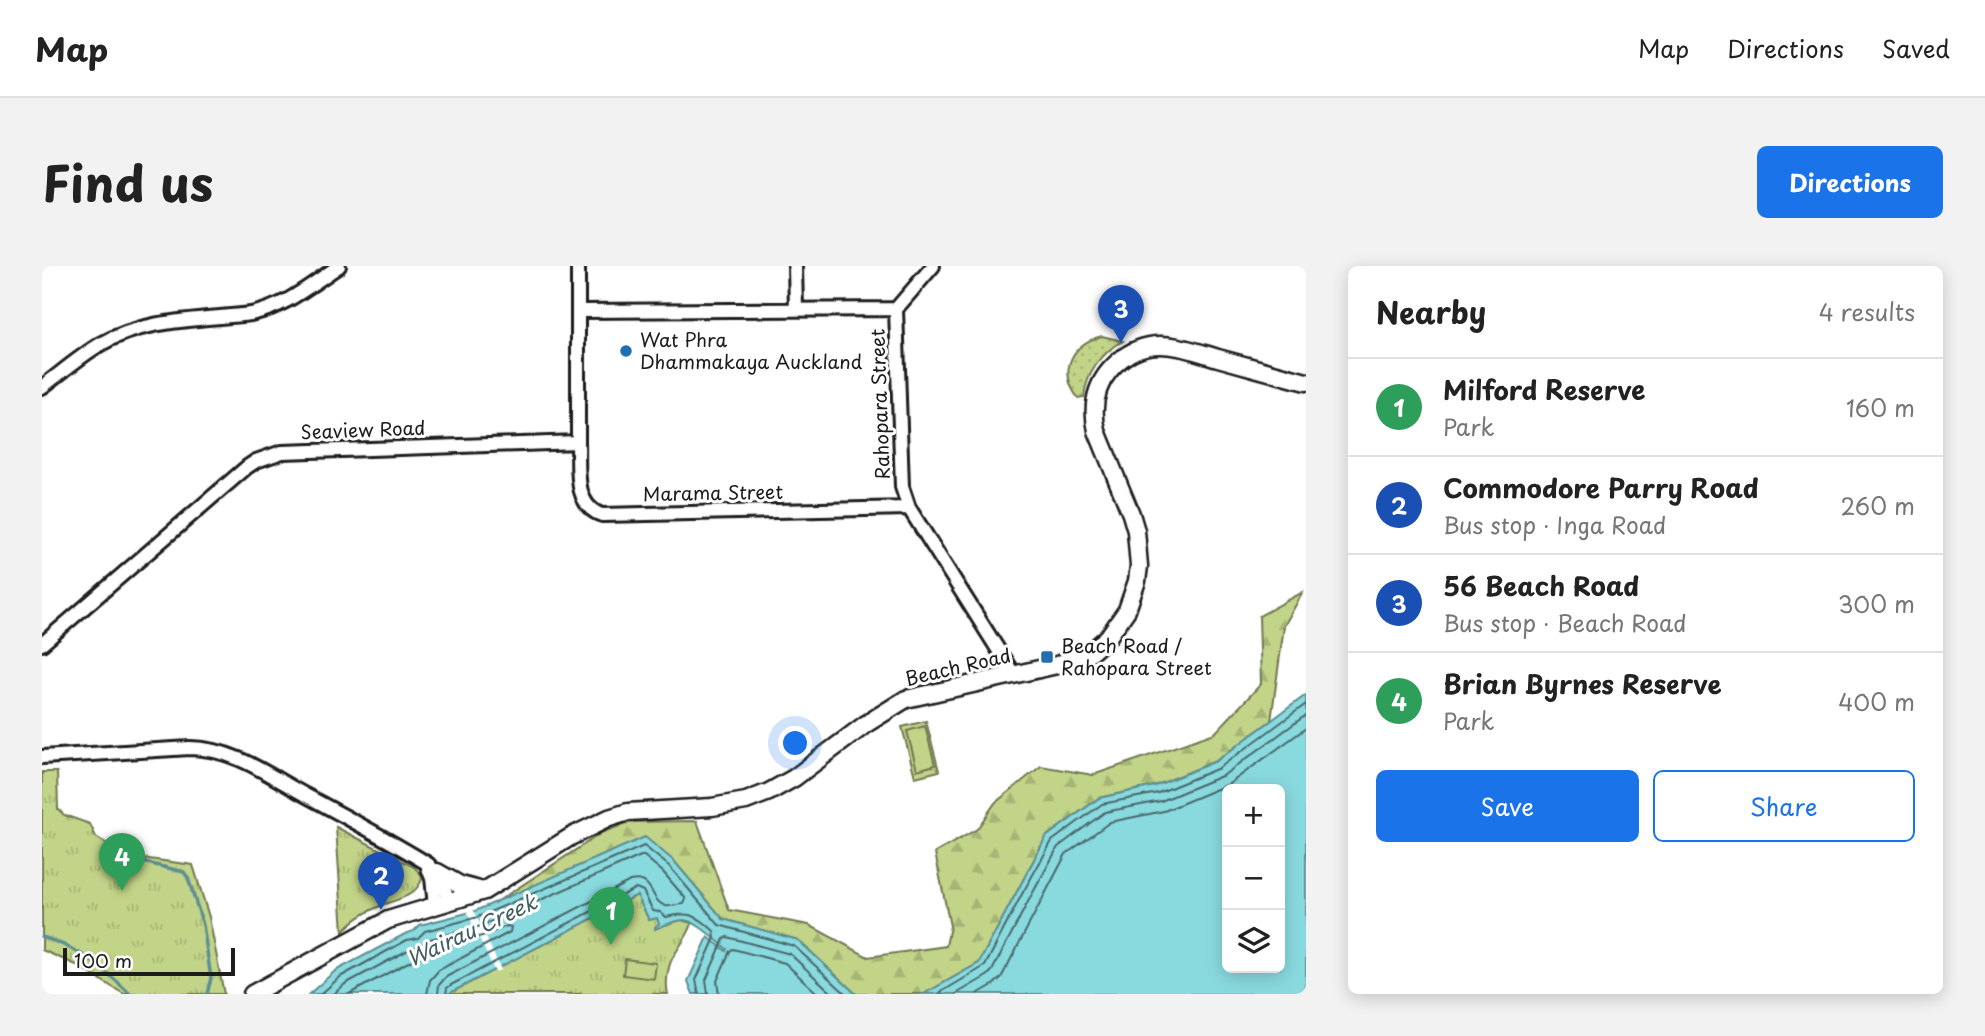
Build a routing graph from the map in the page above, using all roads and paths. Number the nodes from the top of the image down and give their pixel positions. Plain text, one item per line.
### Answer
1 (339, 266) edge
2 (578, 266) edge
3 (795, 266) edge
4 (933, 266) edge
5 (796, 309) junction
6 (896, 309) junction
7 (578, 311) junction
8 (1306, 382) edge
9 (42, 387) edge
10 (579, 442) junction
11 (908, 508) junction
12 (42, 644) edge
13 (1014, 675) junction
14 (42, 757) edge
15 (419, 859) junction
16 (437, 872) junction
17 (484, 891) junction
18 (442, 903) junction
19 (252, 994) edge

1 - 9 street
2 - 7 street
3 - 5 street
4 - 6 street
5 - 6 street
5 - 7 street
6 - 11 street, Rahopara Street
7 - 10 street
8 - 13 main road, Beach Road
10 - 11 street, Marama Street
10 - 12 street, Seaview Road
11 - 13 street, Rahopara Street
13 - 17 main road, Beach Road
14 - 15 street
15 - 16 street
15 - 18 street
16 - 17 main road
16 - 18 street
17 - 18 main road, Beach Road
18 - 19 main road, Beach Road

